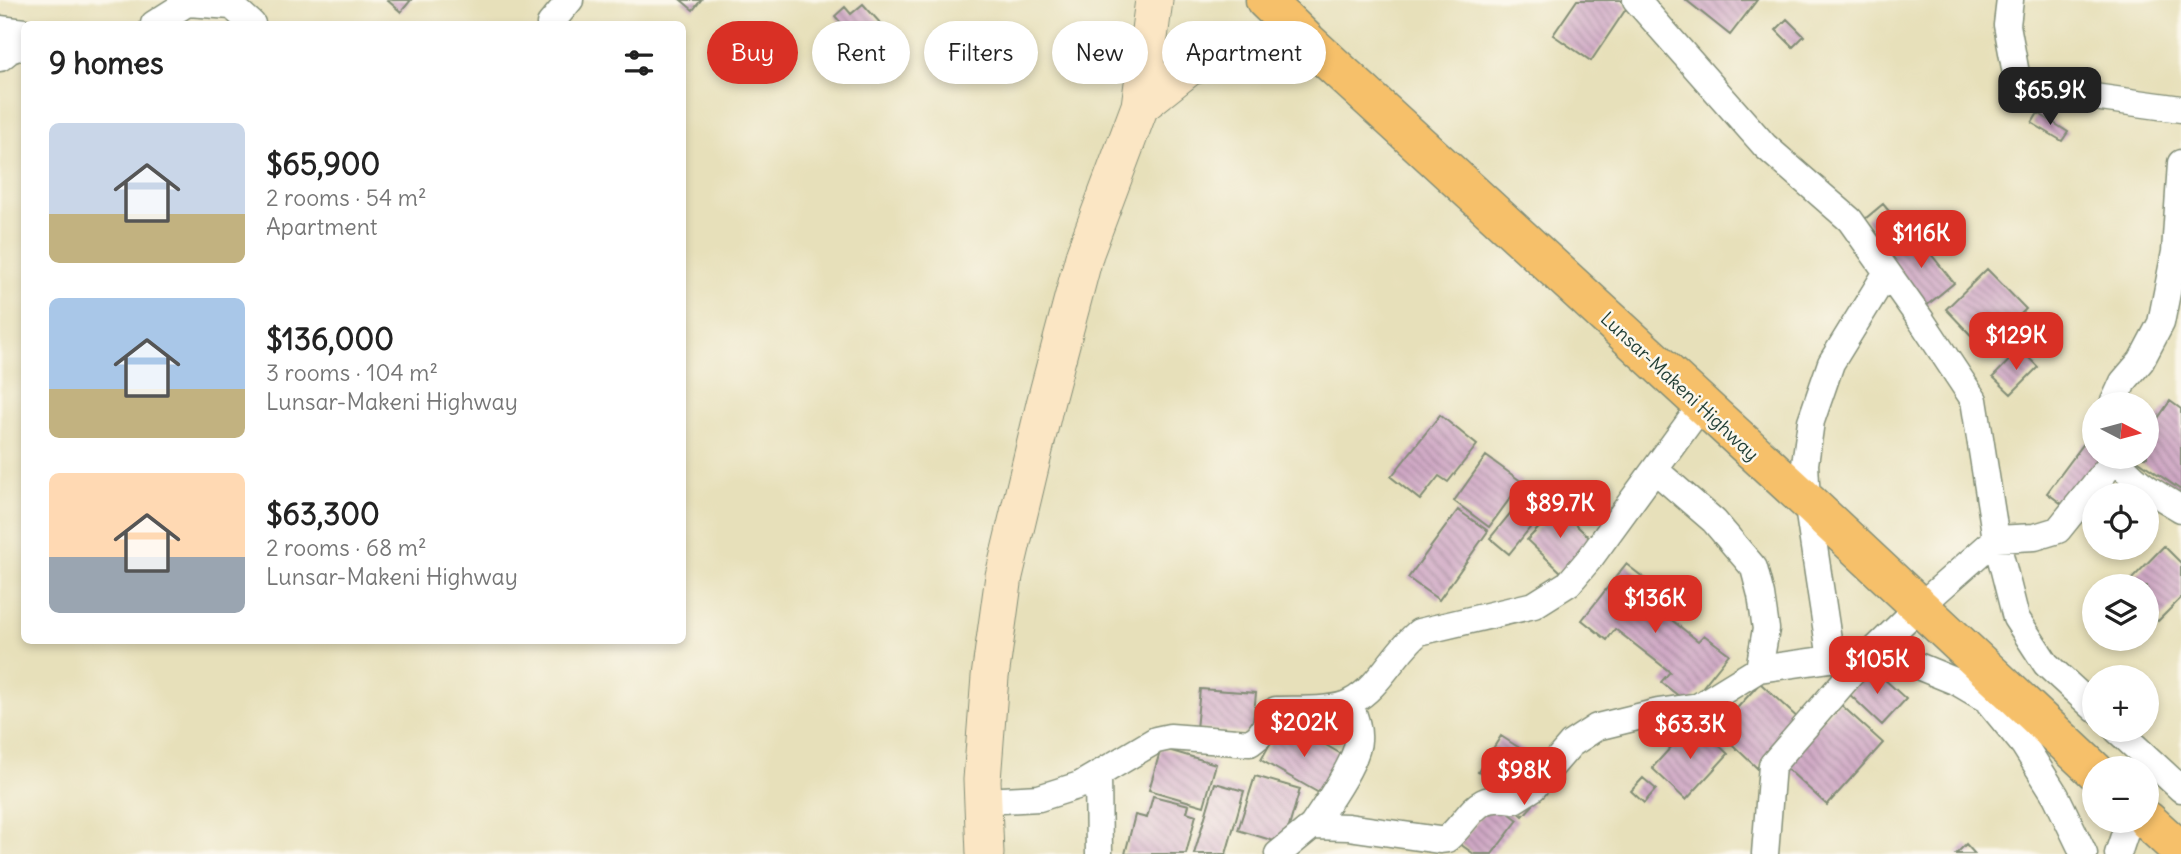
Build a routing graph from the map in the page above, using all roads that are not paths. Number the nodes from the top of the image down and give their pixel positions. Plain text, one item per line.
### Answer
1 (570, 0) edge
2 (1154, 0) edge
3 (1265, 0) edge
4 (1636, 0) edge
5 (2010, 0) edge
6 (159, 21) edge
7 (249, 21) edge
8 (552, 21) edge
9 (1286, 21) edge
10 (0, 29) edge
11 (21, 32) edge
12 (21, 46) edge
13 (0, 58) edge
14 (1326, 59) edge
15 (1168, 84) edge
16 (1140, 106) junction
17 (2181, 108) edge
18 (2181, 163) edge
19 (1887, 272) junction
20 (2118, 392) edge
21 (1701, 406) junction
22 (2106, 469) edge
23 (2124, 469) edge
24 (1655, 470) junction
25 (1807, 501) junction
26 (2181, 509) edge
27 (1996, 539) junction
28 (1919, 607) junction
29 (1873, 653) junction
30 (1831, 659) junction
31 (1759, 669) junction
32 (2082, 697) edge
33 (1350, 704) junction
34 (2130, 742) edge
35 (2082, 759) edge
36 (1098, 774) junction
37 (2181, 789) edge
38 (983, 802) junction
39 (1312, 826) junction
40 (2159, 831) edge
41 (2125, 833) edge
42 (2181, 851) edge
43 (985, 854) edge
44 (1099, 854) edge
45 (1278, 854) edge
46 (1765, 854) edge
47 (2084, 854) edge
48 (2118, 854) edge

1 - 8 street
2 - 16 main road
3 - 9 main road, Lunsar-Makeni Highway
4 - 19 street
5 - 17 street
6 - 7 street
10 - 11 street
12 - 13 street
14 - 21 main road, Lunsar-Makeni Highway
15 - 16 main road
16 - 38 main road
18 - 20 street
19 - 25 street
19 - 27 street
21 - 24 street
21 - 25 main road, Lunsar-Makeni Highway
22 - 27 street
23 - 26 street
24 - 31 street
24 - 33 street
25 - 28 main road, Lunsar-Makeni Highway
25 - 30 street
27 - 28 street
27 - 32 street
28 - 29 street
28 - 35 main road, Lunsar-Makeni Highway
29 - 30 street
29 - 46 street
29 - 47 street
30 - 31 street
31 - 39 street
33 - 36 street
33 - 39 street
34 - 37 street
36 - 38 street
36 - 44 street
38 - 43 main road
39 - 45 street
40 - 42 main road
41 - 48 street

